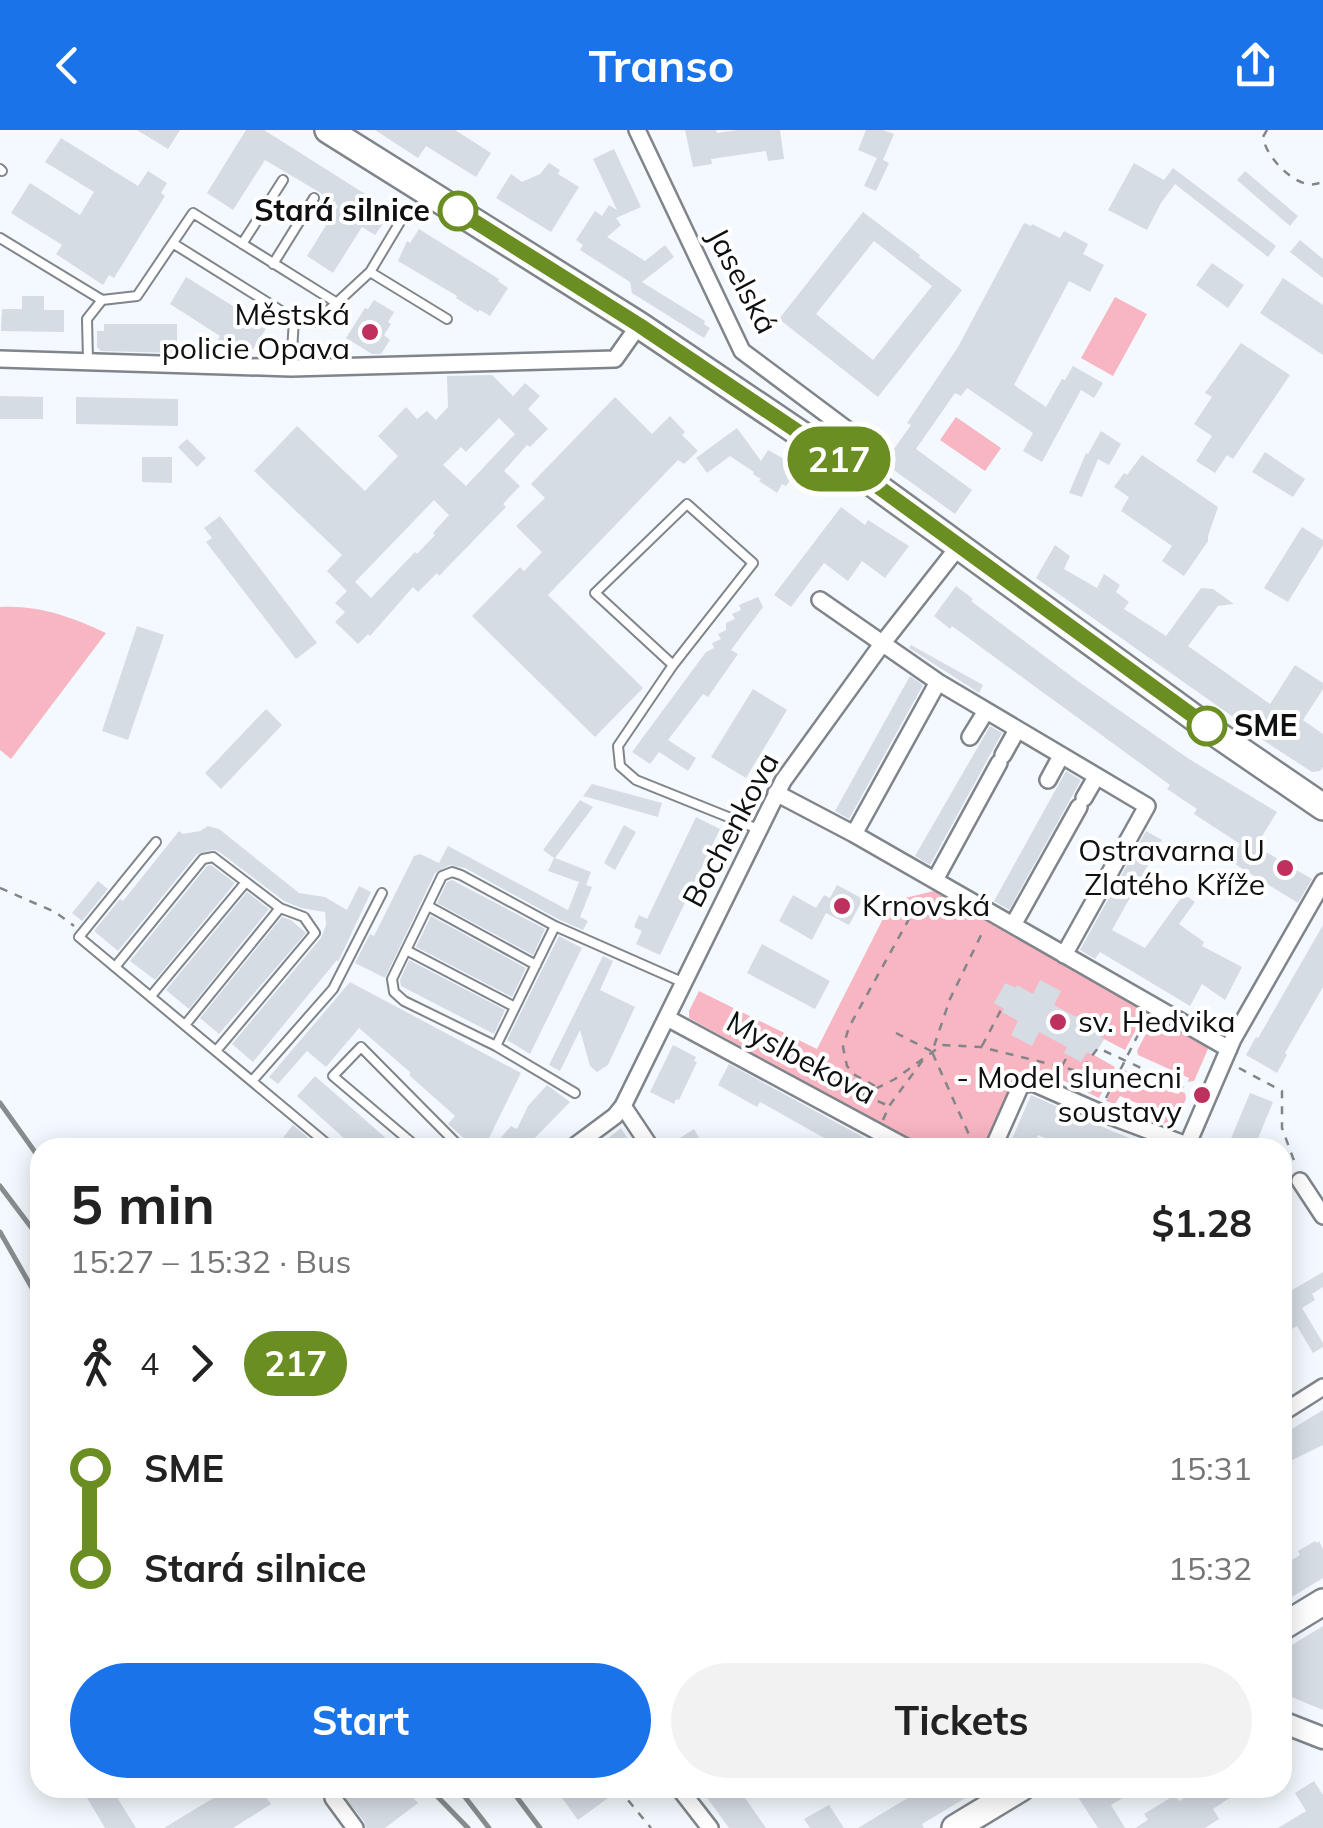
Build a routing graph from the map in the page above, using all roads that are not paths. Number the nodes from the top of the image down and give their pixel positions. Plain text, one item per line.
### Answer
1 (328, 130) edge
2 (637, 130) edge
3 (283, 180) dead end
4 (314, 198) dead end
5 (400, 222) dead end
6 (0, 238) edge
7 (174, 244) junction
8 (242, 244) junction
9 (274, 264) junction
10 (370, 272) junction
11 (102, 300) junction
12 (338, 304) junction
13 (294, 319) junction
14 (448, 319) dead end
15 (639, 325) junction
16 (0, 359) edge
17 (88, 362) junction
18 (290, 368) junction
19 (858, 472) junction
20 (959, 546) junction
21 (820, 600) dead end
22 (882, 644) junction
23 (673, 665) junction
24 (938, 682) junction
25 (986, 711) junction
26 (1017, 730) junction
27 (970, 737) dead end
28 (1062, 756) junction
29 (1096, 778) junction
30 (1048, 780) dead end
31 (776, 793) junction
32 (1321, 801) edge
33 (758, 829) junction
34 (854, 834) junction
35 (156, 842) dead end
36 (935, 880) junction
37 (246, 882) junction
38 (1323, 882) edge
39 (382, 894) dead end
40 (428, 906) junction
41 (280, 908) junction
42 (1013, 925) junction
43 (555, 926) junction
44 (406, 950) junction
45 (1064, 954) junction
46 (536, 965) junction
47 (115, 967) junction
48 (684, 983) junction
49 (150, 996) junction
50 (515, 1007) junction
51 (667, 1018) junction
52 (185, 1025) junction
53 (496, 1046) junction
54 (216, 1051) junction
55 (1226, 1054) junction
56 (252, 1081) junction
57 (575, 1093) dead end
58 (624, 1106) junction
59 (320, 1138) edge
60 (406, 1138) edge
61 (451, 1138) edge
62 (585, 1138) edge
63 (645, 1138) edge
64 (890, 1138) edge
65 (998, 1138) edge
66 (1166, 1138) edge
67 (1189, 1138) edge
68 (1300, 1180) road end
69 (1323, 1216) edge
70 (1323, 1388) edge
71 (1292, 1406) edge
72 (1323, 1602) edge
73 (1292, 1621) edge
74 (1292, 1726) edge
75 (1323, 1738) edge
76 (333, 1798) dead end
77 (688, 1798) edge
78 (1005, 1798) edge
79 (354, 1828) edge
80 (710, 1828) edge
81 (955, 1828) edge

1 - 15 main road
2 - 19 street, Jaselská
3 - 8 lane
4 - 9 lane
5 - 10 lane
6 - 11 lane
7 - 8 lane
7 - 11 lane
7 - 13 lane
8 - 9 lane
9 - 12 lane
10 - 12 lane
10 - 14 lane
11 - 17 lane
12 - 13 lane
13 - 18 lane
15 - 18 street
15 - 19 main road
16 - 17 street
17 - 18 street
19 - 20 main road
20 - 22 street, Bochenkova
20 - 32 main road
21 - 22 street
22 - 24 street
22 - 31 street, Bochenkova
23 - 23 lane
23 - 33 lane
24 - 25 street
24 - 34 street
25 - 26 street
25 - 27 street
26 - 28 street
26 - 36 street
28 - 29 street
28 - 30 street
29 - 42 street
29 - 45 street
31 - 33 street, Bochenkova
31 - 34 street
33 - 48 street, Bochenkova
34 - 36 street
35 - 47 lane
36 - 42 street
37 - 41 lane
37 - 47 lane
37 - 49 lane
38 - 55 street
39 - 56 lane
40 - 43 lane
40 - 44 lane
40 - 46 lane
41 - 52 lane
41 - 54 lane
42 - 45 street
43 - 46 lane
43 - 48 lane
44 - 50 lane
44 - 53 lane
45 - 55 street
46 - 50 lane
47 - 49 lane
48 - 51 street, Bochenkova
49 - 52 lane
50 - 53 lane
51 - 58 street, Bochenkova
51 - 64 street, Myslbekova
52 - 54 lane
53 - 57 lane
54 - 56 lane
55 - 67 street
56 - 59 lane
58 - 62 street, Bochenkova
58 - 63 street
60 - 61 lane
65 - 66 street
68 - 69 street
70 - 71 street
72 - 73 main road
74 - 75 street
76 - 79 street
77 - 80 street
78 - 81 main road

